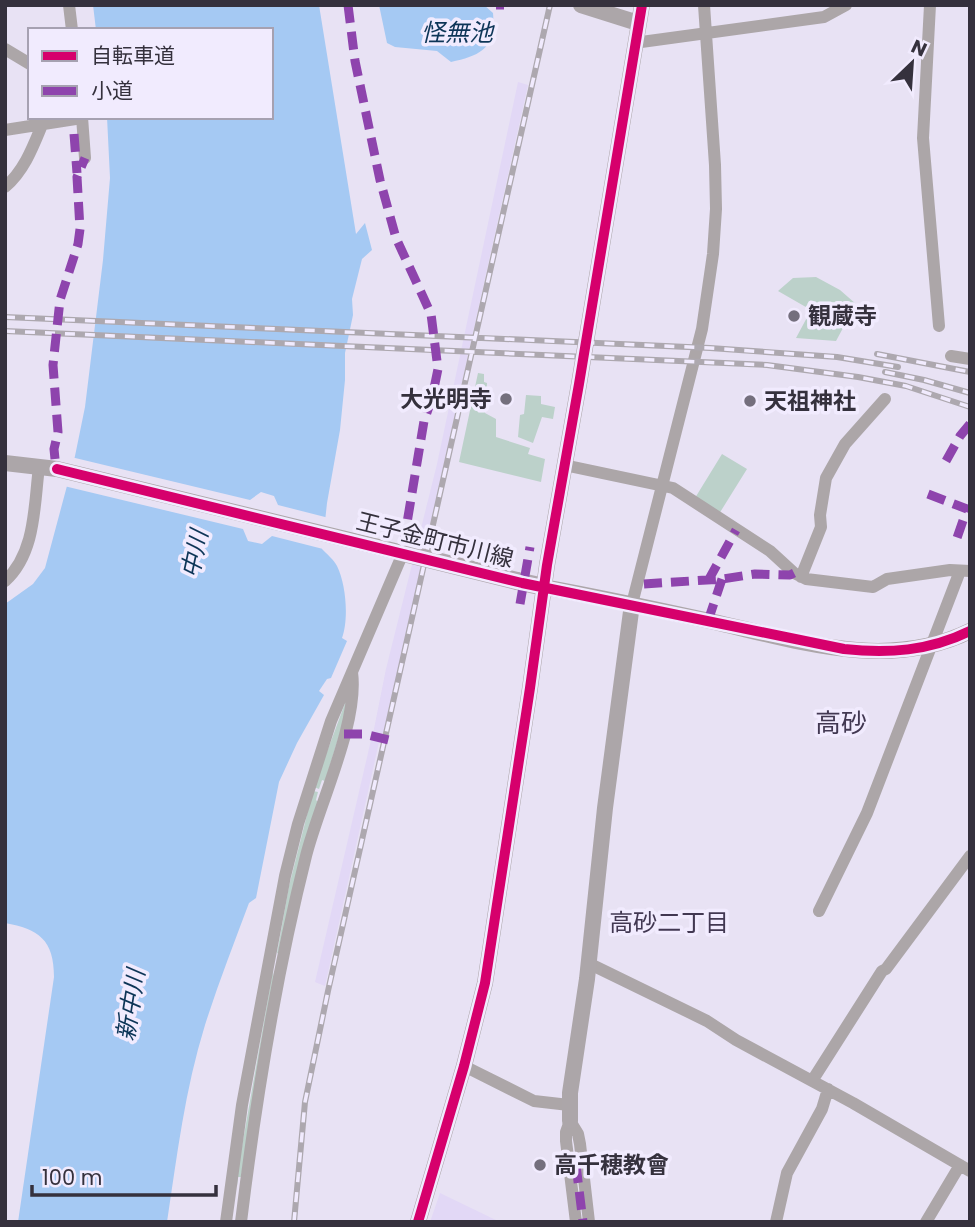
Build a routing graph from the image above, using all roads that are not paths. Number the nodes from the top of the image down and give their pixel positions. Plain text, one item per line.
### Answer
1 (69, 5) edge
2 (581, 5) edge
3 (642, 5) edge
4 (704, 5) edge
5 (846, 5) edge
6 (930, 5) edge
7 (638, 23) junction
8 (72, 28) edge
9 (706, 33) junction
10 (634, 43) junction
11 (5, 49) edge
12 (28, 63) edge
13 (76, 119) edge
14 (82, 119) edge
15 (42, 125) junction
16 (5, 130) edge
17 (86, 158) dead end
18 (5, 187) edge
19 (939, 326) dead end
20 (951, 356) dead end
21 (970, 359) edge
22 (885, 399) dead end
23 (5, 463) edge
24 (564, 465) junction
25 (39, 467) junction
26 (663, 485) junction
27 (402, 553) junction
28 (965, 571) edge
29 (801, 577) junction
30 (5, 581) edge
31 (544, 587) junction
32 (632, 604) junction
33 (970, 631) edge
34 (931, 646) junction
35 (352, 669) junction
36 (970, 856) edge
37 (819, 911) dead end
38 (588, 962) junction
39 (464, 1066) junction
40 (812, 1081) junction
41 (828, 1089) junction
42 (569, 1113) junction
43 (965, 1168) edge
44 (226, 1222) edge
45 (242, 1222) edge
46 (418, 1222) edge
47 (576, 1222) edge
48 (589, 1222) edge
49 (776, 1222) edge
50 (926, 1222) edge

1 - 8 street
2 - 7 street
3 - 7 street
4 - 9 street
5 - 9 street
6 - 19 street
7 - 10 street
9 - 10 street
9 - 26 street
10 - 24 street
11 - 12 street
13 - 15 street
14 - 17 street
15 - 16 street
15 - 18 street
20 - 21 street
22 - 29 street
23 - 25 street, 王子金町市川線
24 - 26 street
24 - 31 street
25 - 27 street, 王子金町市川線
25 - 30 street
26 - 29 street
26 - 32 street
27 - 31 main road, 王子金町市川線, bridge
27 - 35 street
28 - 29 street
28 - 34 street
31 - 32 street, 王子金町市川線
31 - 39 street
32 - 34 street, 王子金町市川線
32 - 38 street
33 - 34 street, 王子金町市川線
34 - 37 street
35 - 44 street
35 - 45 street
36 - 40 street
38 - 40 street
38 - 42 street
39 - 42 street
39 - 46 street
40 - 41 street
41 - 43 street
41 - 49 street
42 - 47 street
42 - 48 street
43 - 50 street

